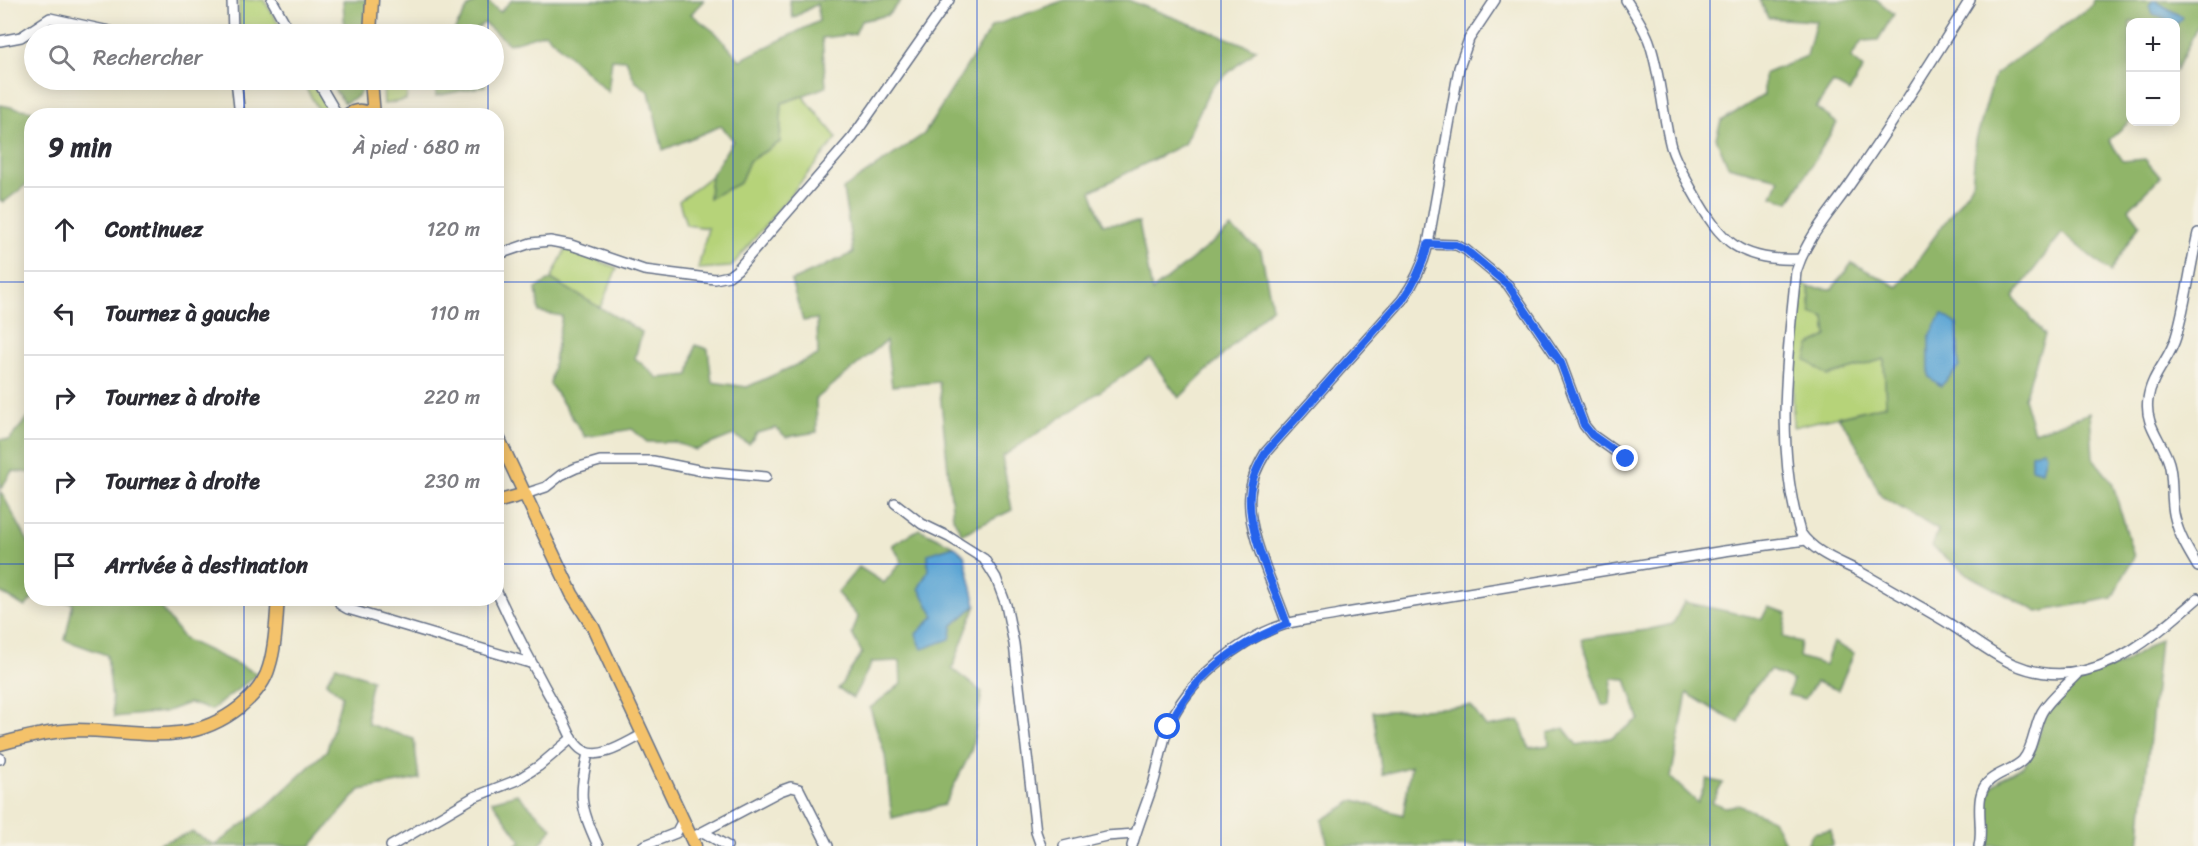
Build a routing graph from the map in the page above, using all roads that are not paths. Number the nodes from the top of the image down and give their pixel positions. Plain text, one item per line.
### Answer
1 (232, 0) edge
2 (272, 0) edge
3 (372, 0) edge
4 (949, 0) edge
5 (1495, 0) edge
6 (1626, 0) edge
7 (1970, 0) edge
8 (41, 24) edge
9 (77, 24) edge
10 (233, 24) edge
11 (285, 24) edge
12 (371, 24) edge
13 (24, 35) edge
14 (0, 41) edge
15 (237, 90) edge
16 (323, 90) edge
17 (372, 90) edge
18 (239, 108) edge
19 (333, 108) edge
20 (373, 108) edge
21 (2198, 233) edge
22 (1428, 244) junction
23 (504, 252) edge
24 (1800, 259) junction
25 (504, 450) edge
26 (1626, 459) dead end
27 (766, 477) dead end
28 (525, 494) junction
29 (504, 500) edge
30 (895, 503) dead end
31 (1806, 540) junction
32 (2198, 567) edge
33 (2198, 598) edge
34 (277, 606) edge
35 (342, 606) edge
36 (503, 606) edge
37 (1287, 624) junction
38 (530, 663) junction
39 (2077, 674) junction
40 (642, 735) junction
41 (572, 738) junction
42 (0, 744) edge
43 (588, 753) junction
44 (683, 820) junction
45 (703, 832) junction
46 (1135, 834) junction
47 (693, 842) edge
48 (391, 846) edge
49 (598, 846) edge
50 (643, 846) edge
51 (727, 846) edge
52 (828, 846) edge
53 (1041, 846) edge
54 (1064, 846) edge
55 (1132, 846) edge
56 (1979, 846) edge

1 - 10 street
2 - 11 street
3 - 12 main road
4 - 23 street
5 - 22 street
6 - 24 street
7 - 24 street
8 - 9 street
13 - 14 street
15 - 18 street
16 - 19 street
17 - 20 main road
21 - 32 street
22 - 26 street
22 - 37 street
24 - 31 street
25 - 28 main road
27 - 28 street
28 - 29 main road
28 - 40 main road
30 - 53 street
31 - 37 street
31 - 39 street
33 - 39 street
34 - 42 main road
35 - 38 street
36 - 38 street
37 - 46 street
38 - 41 street
39 - 56 street
40 - 43 street
40 - 44 main road
41 - 43 street
41 - 48 street
43 - 49 street
44 - 47 main road
44 - 50 street
45 - 47 street
45 - 51 street
45 - 52 street
46 - 54 street
46 - 55 street

